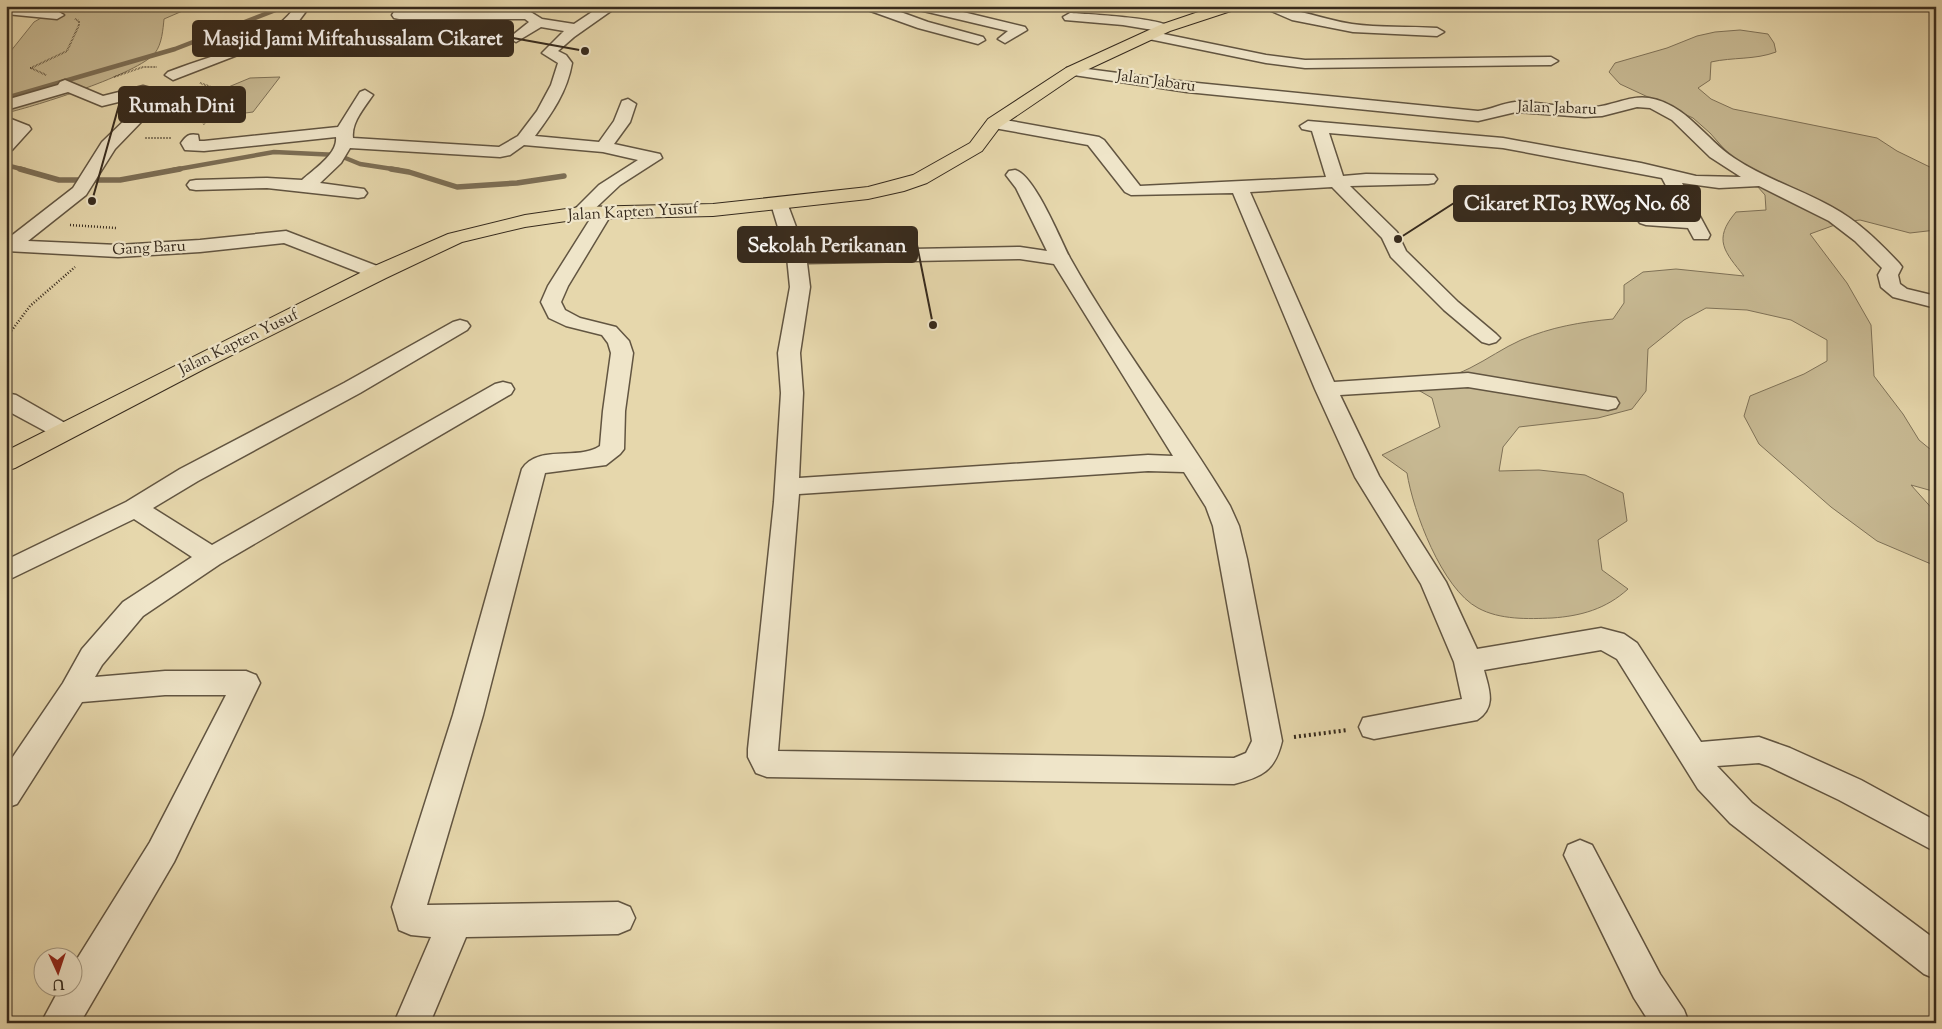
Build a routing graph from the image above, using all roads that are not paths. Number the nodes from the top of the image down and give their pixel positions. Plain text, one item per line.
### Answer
1 (303, 6) edge
2 (611, 6) edge
3 (870, 6) edge
4 (920, 6) edge
5 (1267, 6) edge
6 (1226, 7) edge
7 (6, 10) edge
8 (57, 15) road end
9 (399, 15) dead end
10 (1070, 17) dead end
11 (538, 22) junction
12 (577, 28) junction
13 (1165, 28) junction
14 (1437, 32) dead end
15 (1149, 35) junction
16 (516, 38) dead end
17 (1005, 39) dead end
18 (978, 40) dead end
19 (1551, 61) dead end
20 (1072, 71) junction
21 (173, 75) dead end
22 (365, 95) dead end
23 (628, 104) dead end
24 (6, 105) edge
25 (6, 122) edge
26 (994, 123) junction
27 (192, 139) road end
28 (524, 140) junction
29 (6, 146) edge
30 (341, 146) junction
31 (603, 147) junction
32 (1015, 175) dead end
33 (1670, 176) junction
34 (1428, 179) dead end
35 (1759, 180) junction
36 (1336, 182) junction
37 (196, 186) dead end
38 (306, 186) junction
39 (1238, 187) junction
40 (358, 193) dead end
41 (780, 204) junction
42 (580, 213) junction
43 (603, 213) junction
44 (1646, 218) dead end
45 (39, 225) junction
46 (6, 233) edge
47 (1050, 238) junction
48 (1020, 253) junction
49 (796, 257) junction
50 (1061, 259) junction
51 (378, 273) junction
52 (1936, 302) edge
53 (460, 326) dead end
54 (1489, 338) dead end
55 (503, 389) dead end
56 (1326, 389) junction
57 (8, 400) dead end
58 (1608, 403) dead end
59 (64, 432) junction
60 (6, 462) edge
61 (1190, 464) junction
62 (786, 487) junction
63 (135, 508) junction
64 (211, 557) junction
65 (6, 571) edge
66 (1468, 662) junction
67 (73, 691) junction
68 (1374, 727) road end
69 (1695, 755) junction
70 (6, 794) edge
71 (1936, 838) edge
72 (1580, 855) dead end
73 (618, 918) dead end
74 (454, 921) junction
75 (1936, 962) edge
76 (59, 1023) edge
77 (412, 1023) edge
78 (1672, 1023) edge

1 - 21 street
2 - 12 street
3 - 18 street
4 - 17 street
5 - 14 street
6 - 13 main road, Jalan Kapten Yusuf
7 - 8 street
9 - 11 street
10 - 13 street
11 - 12 street
11 - 16 street
12 - 28 street
13 - 15 main road, Jalan Kapten Yusuf
15 - 19 street
15 - 20 main road, Jalan Kapten Yusuf
20 - 26 main road, Jalan Kapten Yusuf
20 - 35 street, Jalan Jabaru
22 - 30 street
23 - 31 street
24 - 45 street, Gang Baru
25 - 29 street
26 - 39 street
26 - 41 main road, Jalan Kapten Yusuf
27 - 30 street
28 - 30 street
28 - 31 street
30 - 38 street
31 - 42 street
32 - 47 street
33 - 35 street
33 - 36 street
33 - 44 street
34 - 36 street
35 - 52 street, Jalan Jabaru
36 - 39 street
36 - 54 street
37 - 38 street
38 - 40 street
39 - 56 street
41 - 43 main road, Jalan Kapten Yusuf
41 - 49 street
42 - 43 main road, Jalan Kapten Yusuf
42 - 51 main road, Jalan Kapten Yusuf
43 - 74 street
45 - 46 street
45 - 51 street, Gang Baru
47 - 48 street
47 - 50 street
48 - 49 street
48 - 50 street
49 - 62 street
50 - 61 street
51 - 59 main road, Jalan Kapten Yusuf
53 - 63 street
55 - 64 street
56 - 58 street
56 - 66 street
57 - 59 street
59 - 60 main road, Jalan Kapten Yusuf
61 - 62 street
61 - 62 street
63 - 64 street
63 - 65 street
64 - 67 street
66 - 68 street
66 - 69 street
67 - 70 street
67 - 76 street
69 - 71 street
69 - 75 street
72 - 78 street
73 - 74 street
74 - 77 street

